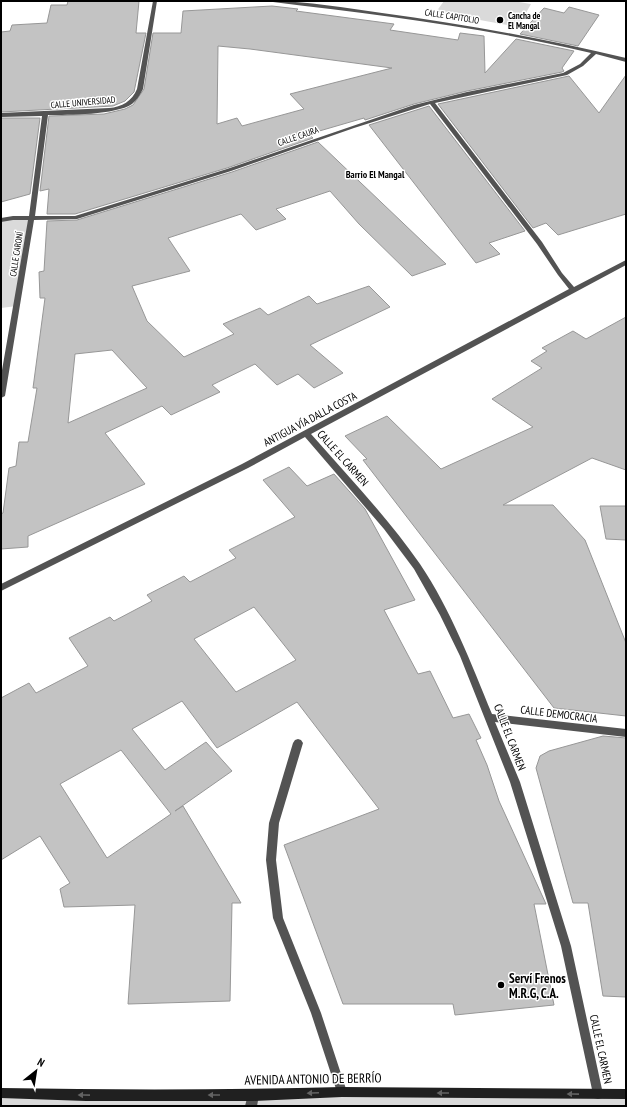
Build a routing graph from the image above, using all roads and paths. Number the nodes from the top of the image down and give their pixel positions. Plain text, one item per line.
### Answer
1 (155, 1) edge
2 (273, 1) edge
3 (595, 52) junction
4 (626, 60) edge
5 (431, 102) junction
6 (45, 114) junction
7 (1, 115) edge
8 (31, 219) junction
9 (1, 220) edge
10 (626, 262) edge
11 (573, 290) junction
12 (1, 396) edge
13 (306, 433) junction
14 (1, 588) edge
15 (490, 718) junction
16 (626, 733) edge
17 (298, 744) dead end
18 (342, 1092) junction
19 (1, 1093) edge
20 (598, 1094) junction
21 (626, 1094) edge
22 (253, 1095) junction
23 (251, 1106) edge

1 - 6 street, CALLE UNIVERSIDAD
2 - 3 street, CALLE CAPITOLIO
3 - 4 street, CALLE CAPITOLIO
3 - 5 street, CALLE CAURA
5 - 8 street, CALLE CAURA
5 - 11 street
6 - 7 street, CALLE UNIVERSIDAD
6 - 8 street, CALLE CARONÍ
8 - 9 street, CALLE CAURA
8 - 12 street, CALLE CARONÍ
10 - 11 street, ANTIGUA VÍA DALLA COSTA
11 - 13 street, ANTIGUA VÍA DALLA COSTA
13 - 14 street, ANTIGUA VÍA DALLA COSTA
13 - 15 street, CALLE EL CARMEN
15 - 16 street, CALLE DEMOCRACIA
15 - 20 street, CALLE EL CARMEN
17 - 18 street
20 -> 18 street, AVENIDA ANTONIO DE BERRÍO
18 -> 22 street, AVENIDA ANTONIO DE BERRÍO
22 -> 19 street, AVENIDA ANTONIO DE BERRÍO
20 - 21 street, AVENIDA ANTONIO DE BERRÍO
22 - 23 street

